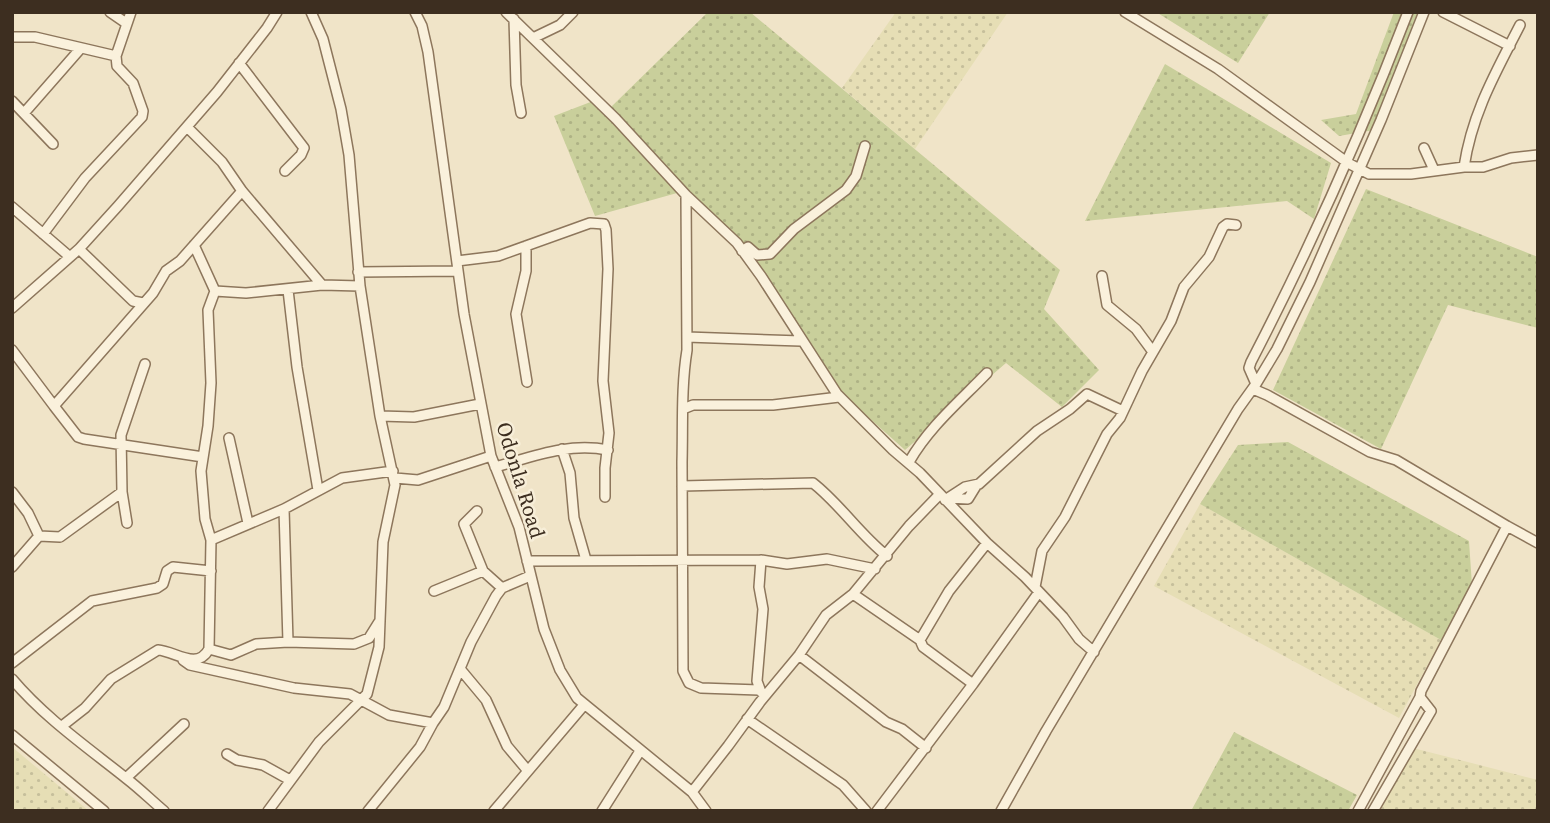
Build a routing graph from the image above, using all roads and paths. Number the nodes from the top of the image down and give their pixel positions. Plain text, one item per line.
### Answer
1 (110, 12) edge
2 (131, 12) edge
3 (277, 12) edge
4 (311, 12) edge
5 (415, 12) edge
6 (573, 12) edge
7 (1125, 12) edge
8 (1424, 12) edge
9 (1443, 12) edge
10 (510, 16) edge
11 (1407, 16) edge
12 (126, 23) junction
13 (1419, 24) junction
14 (1520, 24) dead end
15 (12, 37) edge
16 (533, 38) junction
17 (1510, 46) junction
18 (80, 48) junction
19 (116, 56) junction
20 (239, 63) junction
21 (12, 101) edge
22 (24, 112) junction
23 (521, 113) dead end
24 (187, 127) junction
25 (53, 144) dead end
26 (865, 146) dead end
27 (1424, 148) dead end
28 (1538, 155) edge
29 (1348, 163) junction
30 (1464, 167) junction
31 (1360, 169) junction
32 (1434, 170) junction
33 (285, 171) dead end
34 (242, 191) junction
35 (686, 195) junction
36 (12, 207) edge
37 (1237, 225) dead end
38 (43, 234) junction
39 (194, 245) junction
40 (526, 246) junction
41 (79, 249) junction
42 (742, 250) junction
43 (69, 257) junction
44 (457, 266) junction
45 (358, 272) junction
46 (1102, 276) dead end
47 (322, 285) junction
48 (360, 286) junction
49 (288, 290) junction
50 (215, 291) junction
51 (138, 302) junction
52 (12, 308) edge
53 (687, 337) junction
54 (801, 341) junction
55 (12, 350) edge
56 (1153, 352) junction
57 (145, 364) dead end
58 (987, 373) dead end
59 (527, 382) dead end
60 (1254, 387) junction
61 (839, 397) junction
62 (481, 404) junction
63 (54, 406) junction
64 (682, 409) junction
65 (1123, 411) junction
66 (380, 416) junction
67 (229, 438) dead end
68 (121, 446) junction
69 (562, 449) junction
70 (608, 450) junction
71 (491, 456) junction
72 (203, 457) junction
73 (909, 462) junction
74 (495, 467) junction
75 (394, 475) junction
76 (682, 486) junction
77 (318, 489) junction
78 (12, 492) edge
79 (122, 492) junction
80 (605, 497) dead end
81 (945, 497) junction
82 (284, 509) junction
83 (477, 511) dead end
84 (127, 523) dead end
85 (248, 523) junction
86 (1507, 526) junction
87 (38, 537) junction
88 (211, 540) junction
89 (987, 542) junction
90 (1538, 543) edge
91 (887, 556) junction
92 (586, 560) junction
93 (682, 560) junction
94 (761, 560) junction
95 (527, 561) junction
96 (12, 567) edge
97 (876, 569) junction
98 (211, 571) junction
99 (482, 571) junction
100 (1036, 575) junction
101 (530, 576) junction
102 (1025, 577) junction
103 (502, 588) junction
104 (1037, 589) junction
105 (434, 591) dead end
106 (853, 594) junction
107 (381, 619) junction
108 (920, 640) junction
109 (288, 642) junction
110 (209, 649) junction
111 (1094, 652) junction
112 (799, 655) junction
113 (180, 658) junction
114 (12, 663) edge
115 (461, 670) junction
116 (12, 679) edge
117 (777, 681) junction
118 (973, 684) junction
119 (759, 686) junction
120 (1420, 697) junction
121 (363, 701) junction
122 (584, 705) junction
123 (747, 719) junction
124 (433, 723) junction
125 (184, 724) dead end
126 (62, 726) junction
127 (12, 735) edge
128 (926, 748) junction
129 (640, 751) junction
130 (227, 754) dead end
131 (528, 771) junction
132 (126, 778) junction
133 (290, 780) junction
134 (692, 792) junction
135 (495, 810) edge
136 (104, 811) edge
137 (164, 811) edge
138 (268, 811) edge
139 (368, 811) edge
140 (602, 811) edge
141 (706, 811) edge
142 (866, 811) edge
143 (877, 811) edge
144 (1001, 811) edge
145 (1357, 811) edge
146 (1373, 811) edge

1 - 12 street
2 - 12 street
3 - 20 street
4 - 45 street
5 - 44 street, Odonla Road
6 - 16 street
7 - 29 street
8 - 13 street
9 - 17 street
10 - 16 street
10 - 23 street
11 - 13 street
11 - 29 street
12 - 19 street
13 - 31 street
14 - 17 street
15 - 18 street
16 - 35 street
17 - 30 street
18 - 19 street
18 - 22 street
19 - 38 street
20 - 24 street
20 - 33 street
21 - 22 street
22 - 25 street
24 - 34 street
24 - 41 street
26 - 42 street
27 - 32 street
28 - 30 street
29 - 31 street
29 - 60 street
30 - 32 street
31 - 32 street
31 - 60 street
34 - 39 street
34 - 47 street
35 - 42 street
35 - 53 street
36 - 38 street
37 - 56 street
38 - 43 street
39 - 50 street
39 - 51 street
40 - 44 street
40 - 59 street
40 - 70 street
41 - 43 street
41 - 51 street
42 - 54 street
43 - 52 street
44 - 45 street
44 - 62 street, Odonla Road
45 - 48 street
46 - 56 street
47 - 48 street
47 - 49 street
48 - 66 street
49 - 50 street
49 - 77 street
50 - 72 street
51 - 63 street
53 - 54 street
53 - 64 street
54 - 61 street
55 - 63 street
56 - 65 street
57 - 68 street
58 - 73 street
60 - 86 street
60 - 111 street
61 - 64 street
61 - 73 street
62 - 66 street
62 - 71 street, Odonla Road
63 - 68 street
64 - 76 street
65 - 81 street
65 - 100 street
66 - 75 street
67 - 85 street
68 - 72 street
68 - 79 street
69 - 70 street
69 - 74 street
69 - 92 street
70 - 80 street
71 - 74 street, Odonla Road
71 - 75 street
72 - 88 street
73 - 81 street
74 - 95 street, Odonla Road
75 - 77 street
75 - 107 street
76 - 91 street
76 - 93 street
77 - 82 street
78 - 87 street
79 - 84 street
79 - 87 street
81 - 89 street
81 - 91 street
82 - 85 street
82 - 109 street
83 - 99 street
85 - 88 street
86 - 90 street
86 - 120 street
87 - 96 street
88 - 98 street
89 - 102 street
89 - 108 street
91 - 97 street
92 - 93 street
92 - 95 street
93 - 94 street
93 - 119 street
94 - 97 street
94 - 119 street
95 - 101 street, Odonla Road
97 - 106 street
98 - 110 street
98 - 114 street
99 - 103 street
99 - 105 street
100 - 102 street
100 - 104 street
101 - 103 street
101 - 122 street, Odonla Road
102 - 104 street
103 - 115 street
104 - 111 street
104 - 118 street
106 - 108 street
106 - 112 street
107 - 109 street
107 - 121 street
108 - 118 street
109 - 110 street
110 - 113 street
111 - 144 street
112 - 117 street
112 - 128 street
113 - 121 street
113 - 126 street
115 - 124 street
115 - 131 street
116 - 126 street
117 - 119 street
117 - 119 street
118 - 128 street
119 - 123 street
120 - 145 street
120 - 146 street
121 - 124 street
121 - 133 street
122 - 129 street, Odonla Road
122 - 131 street
123 - 134 street
123 - 142 street
124 - 139 street
125 - 132 street
126 - 132 street
127 - 136 street
128 - 143 street
129 - 134 street, Odonla Road
129 - 140 street
130 - 133 street
131 - 135 street
132 - 137 street
133 - 138 street
134 - 141 street, Odonla Road

